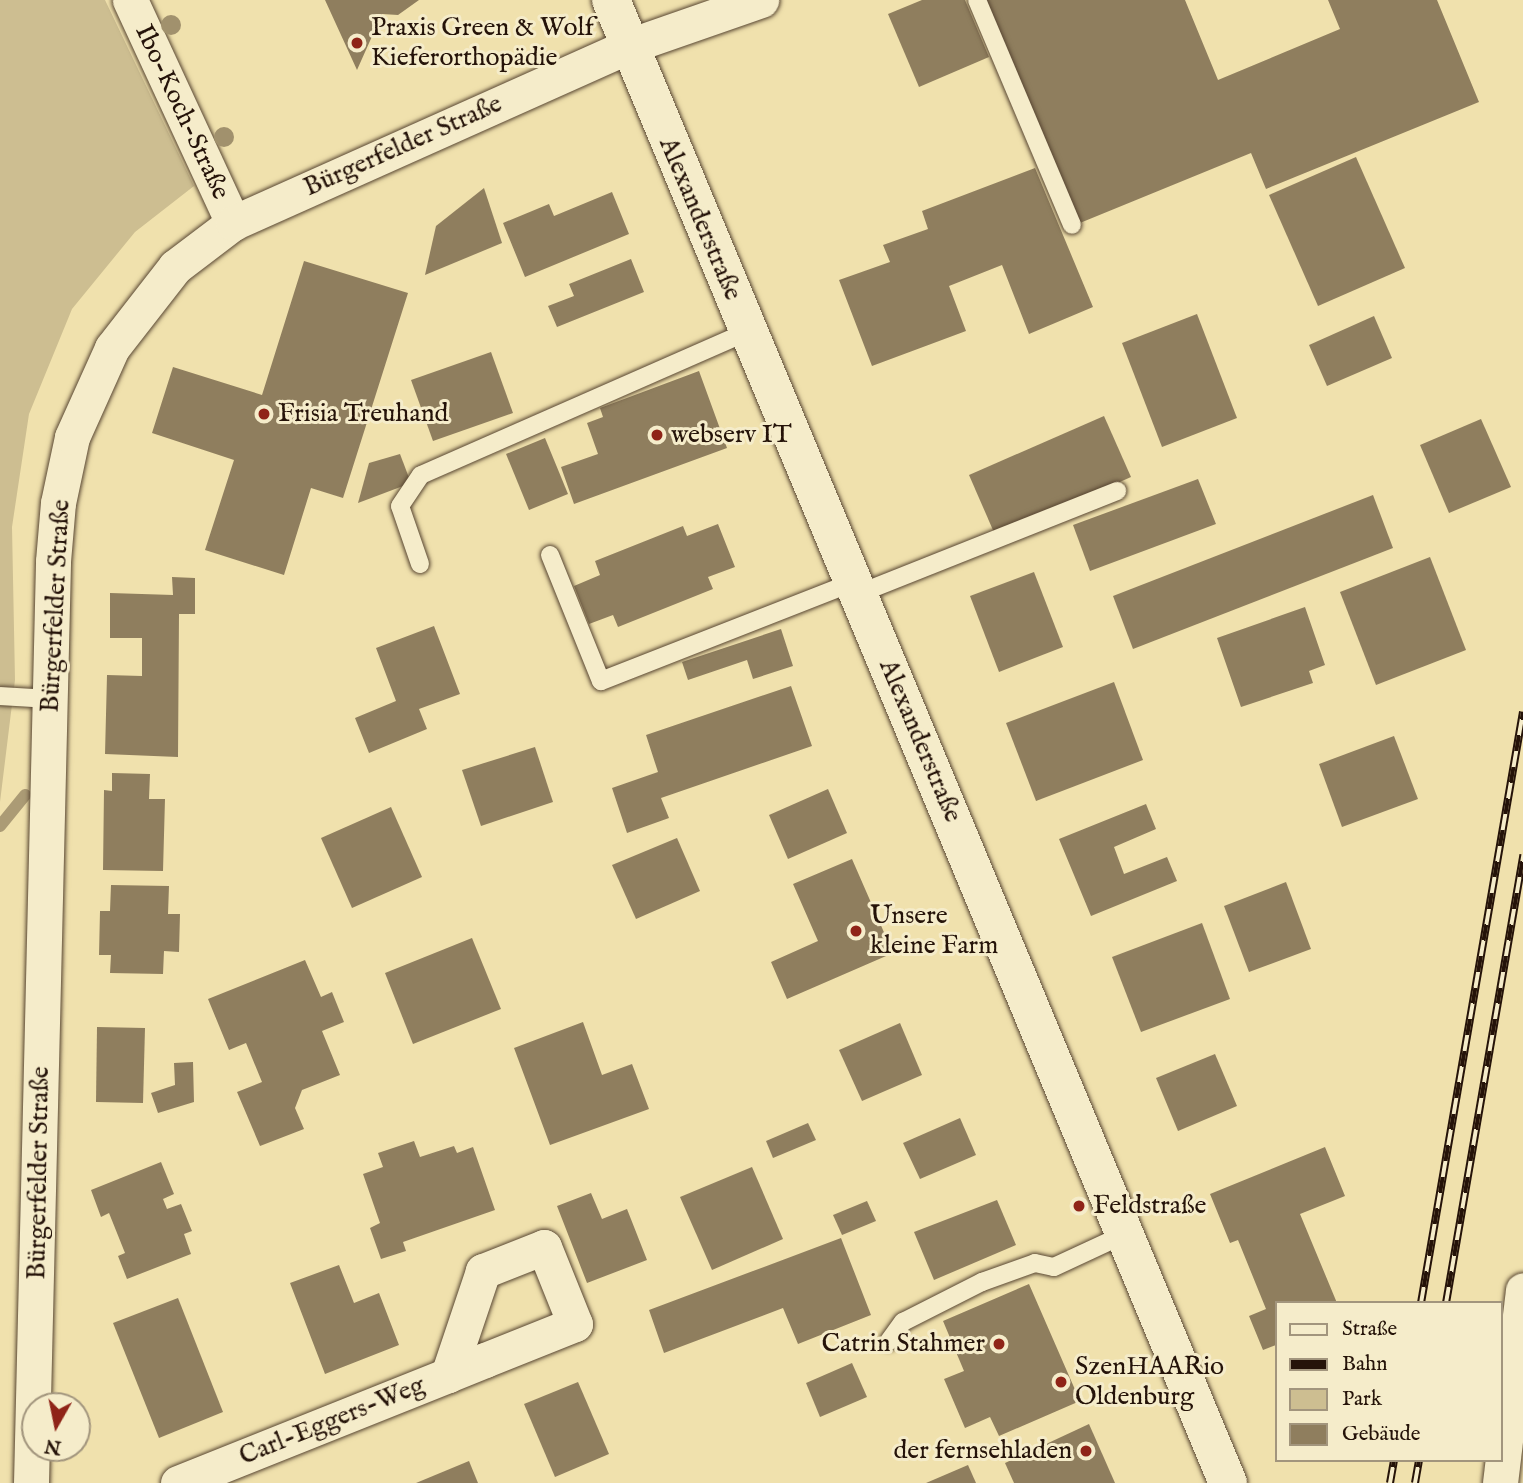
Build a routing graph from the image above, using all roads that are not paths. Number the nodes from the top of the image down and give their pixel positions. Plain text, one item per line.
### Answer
1 (130, 0) edge
2 (611, 0) edge
3 (761, 0) edge
4 (977, 0) edge
5 (629, 46) junction
6 (233, 223) junction
7 (1072, 225) dead end
8 (747, 332) junction
9 (1117, 491) dead end
10 (550, 555) dead end
11 (420, 564) dead end
12 (855, 588) junction
13 (0, 696) edge
14 (50, 699) junction
15 (1125, 1234) junction
16 (1523, 1290) edge
17 (889, 1341) dead end
18 (448, 1375) dead end
19 (31, 1483) edge
20 (178, 1483) edge
21 (1228, 1483) edge
22 (1500, 1483) edge

1 - 6 street, Ibo-Koch-Straße
2 - 5 main road, Alexanderstraße
3 - 5 street, Bürgerfelder Straße
4 - 7 lane
5 - 6 street, Bürgerfelder Straße
5 - 8 main road, Alexanderstraße
6 - 14 street, Bürgerfelder Straße
8 - 11 lane
8 - 12 main road, Alexanderstraße
9 - 12 lane
10 - 12 lane
12 - 15 main road, Alexanderstraße
13 - 14 lane
14 - 19 street, Bürgerfelder Straße
15 - 17 lane
15 - 21 main road, Alexanderstraße
16 - 22 street
18 - 20 street, Carl-Eggers-Weg

